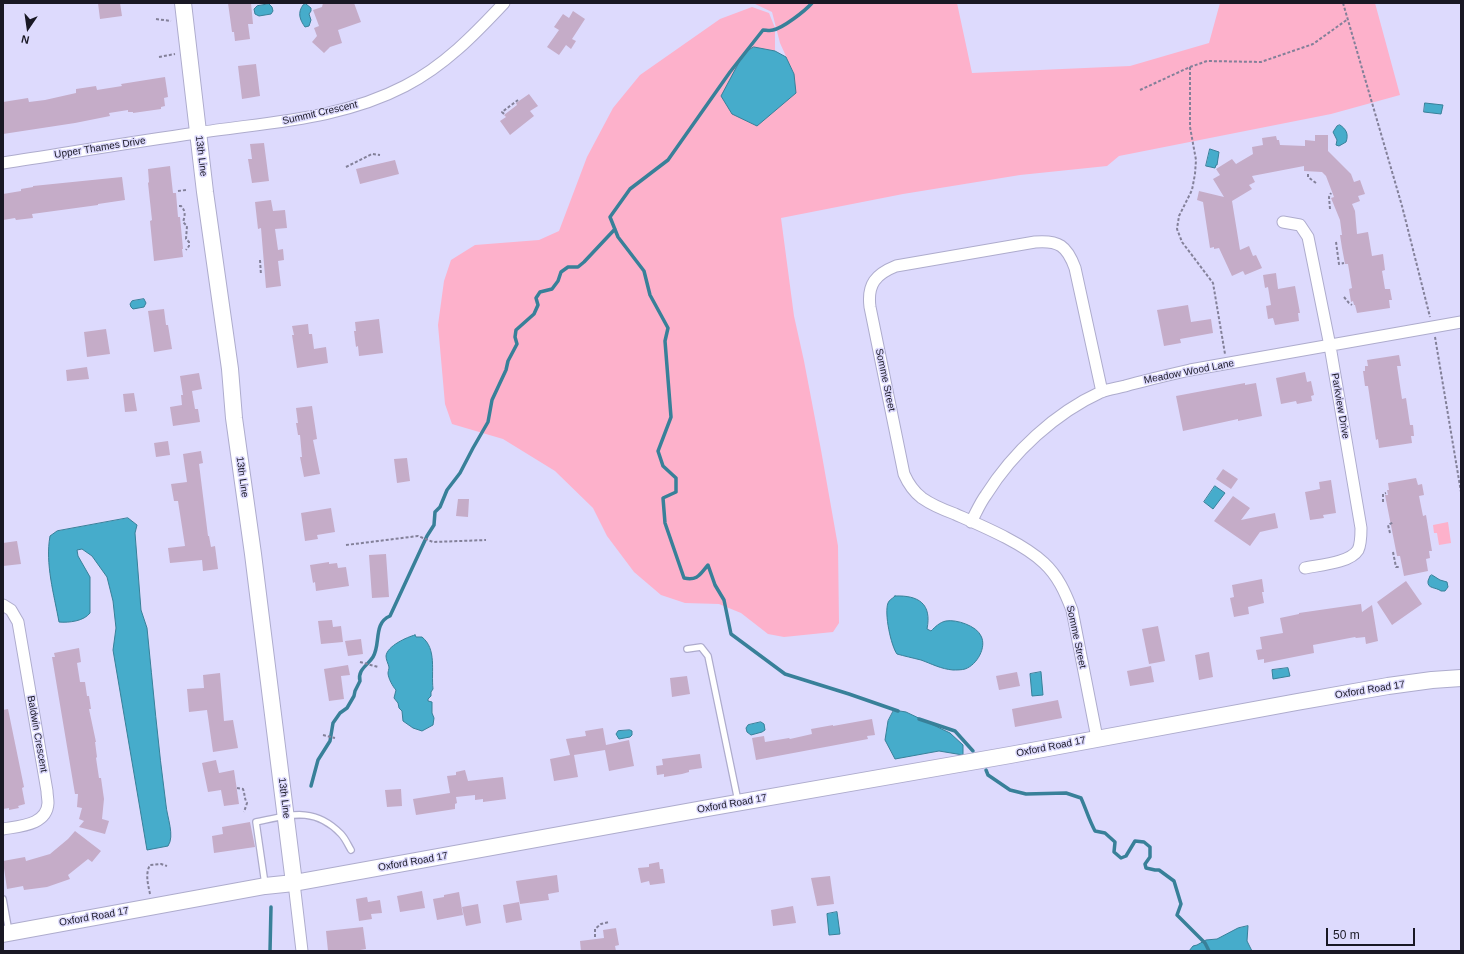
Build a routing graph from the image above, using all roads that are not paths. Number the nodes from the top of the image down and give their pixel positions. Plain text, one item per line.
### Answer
1 (183, 3) edge
2 (504, 3) edge
3 (198, 132) junction
4 (3, 164) edge
5 (1283, 222) dead end
6 (1461, 322) edge
7 (1330, 346) junction
8 (1102, 392) junction
9 (971, 522) junction
10 (1305, 568) dead end
11 (7, 608) edge
12 (688, 649) dead end
13 (1461, 678) edge
14 (1097, 738) junction
15 (738, 802) junction
16 (286, 816) junction
17 (3, 829) edge
18 (351, 850) dead end
19 (294, 883) junction
20 (265, 886) junction
21 (3, 899) edge
22 (6, 933) edge
23 (302, 951) edge

1 - 3 main road, 13th Line
2 - 3 street, Summit Crescent
3 - 4 street, Upper Thames Drive
3 - 16 main road, 13th Line
5 - 7 street, Parkview Drive
6 - 7 street, Meadow Wood Lane
7 - 8 street, Meadow Wood Lane
7 - 10 street, Parkview Drive
8 - 9 street, Meadow Wood Lane
8 - 9 street, Somme Street
9 - 14 street, Somme Street
11 - 17 street, Baldwin Crescent
12 - 15 lane
13 - 14 main road, Oxford Road 17
14 - 15 main road, Oxford Road 17
15 - 19 main road, Oxford Road 17
16 - 18 lane
16 - 19 main road, 13th Line
16 - 20 lane
19 - 20 main road, Oxford Road 17
19 - 23 street, 13th Line
20 - 22 main road, Oxford Road 17
21 - 22 lane

